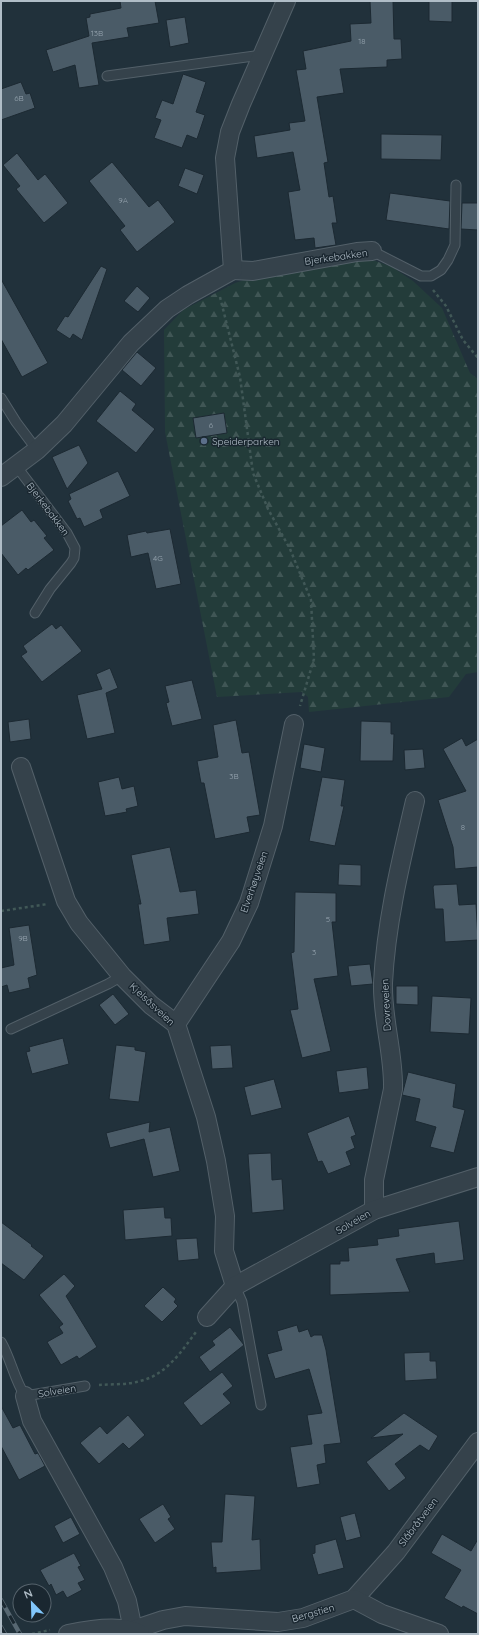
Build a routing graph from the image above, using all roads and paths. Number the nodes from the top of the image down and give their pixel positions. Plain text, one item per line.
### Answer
1 (286, 1) edge
2 (262, 55) junction
3 (107, 76) dead end
4 (456, 185) dead end
5 (372, 251) joint
6 (233, 270) junction
7 (421, 276) junction
8 (216, 280) junction
9 (478, 358) edge
10 (1, 398) edge
11 (37, 450) junction
12 (16, 467) junction
13 (1, 477) edge
14 (35, 613) dead end
15 (294, 724) joint
16 (21, 767) dead end
17 (415, 801) dead end
18 (66, 901) junction
19 (1, 911) edge
20 (122, 976) junction
21 (176, 1024) junction
22 (10, 1029) dead end
23 (478, 1178) edge
24 (374, 1210) junction
25 (235, 1286) junction
26 (207, 1317) joint
27 (1, 1342) edge
28 (85, 1386) joint
29 (25, 1396) junction
30 (261, 1405) dead end
31 (478, 1442) edge
32 (354, 1600) junction
33 (60, 1632) edge
34 (137, 1632) edge
35 (32, 1634) edge
36 (440, 1634) edge

1 - 2 street
2 - 3 lane
2 - 6 street
4 - 7 lane
5 - 6 street, Bjerkebakken
5 - 7 lane, Bjerkebakken
6 - 8 street
7 - 9 path
8 - 11 street
8 - 15 path
10 - 11 lane
11 - 12 street
12 - 13 street
12 - 14 lane, Bjerkebakken
15 - 21 street, Elverhøyveien
16 - 18 street, Kjelsåsveien
17 - 24 street, Dovreveien
18 - 19 path
18 - 20 street, Kjelsåsveien
20 - 21 street, Kjelsåsveien
20 - 22 lane
21 - 25 street, Kjelsåsveien
23 - 24 street, Solveien
24 - 25 street, Solveien
25 - 26 street, Solveien
25 - 30 lane
26 - 28 path, Solveien
27 - 29 lane
28 - 29 lane, Solveien
29 - 34 street, Solveien
31 - 32 street, Slåbråtveien
32 - 34 street, Bergstien
32 - 36 street
33 - 34 street
33 - 35 path

